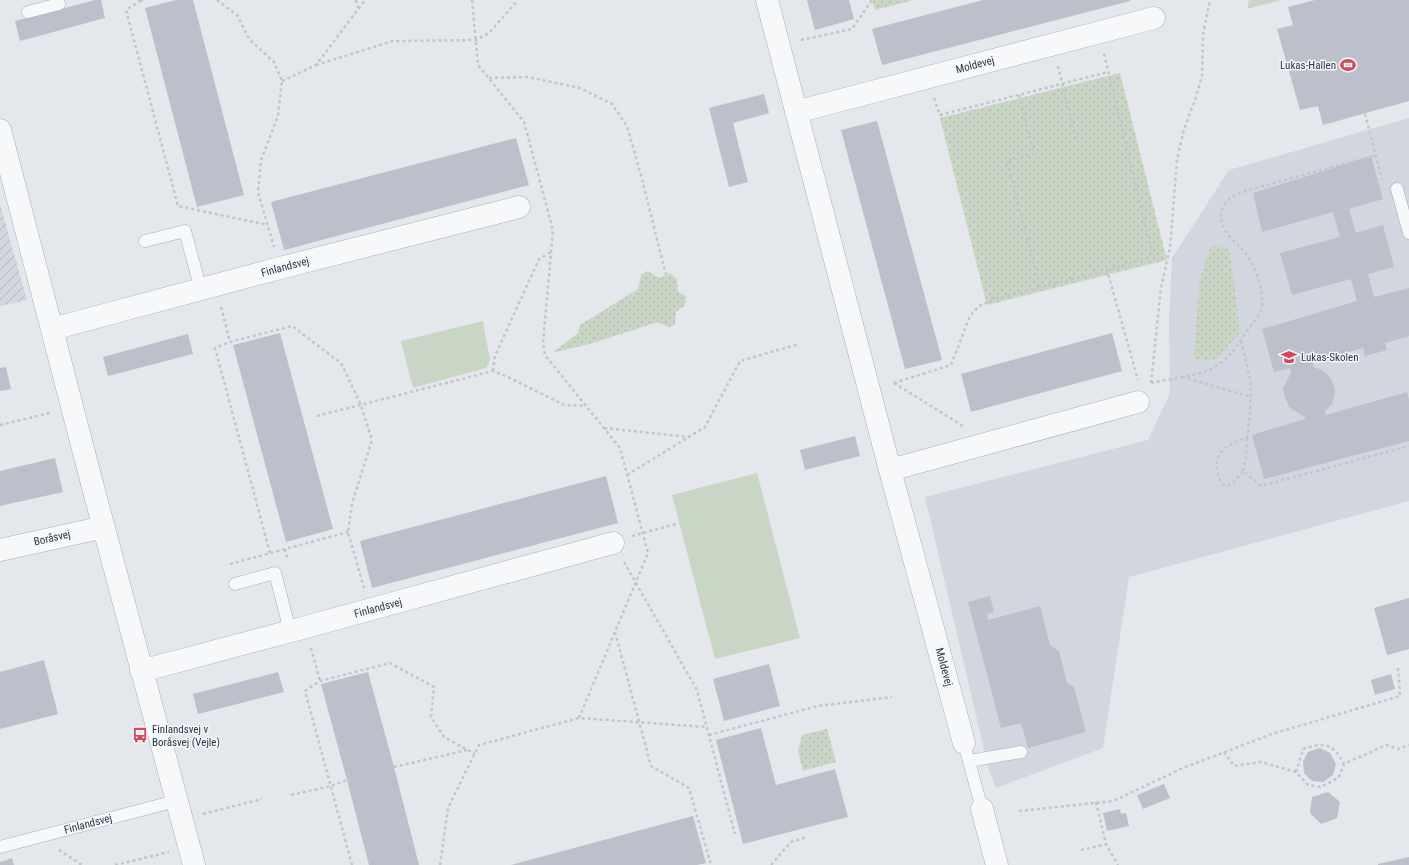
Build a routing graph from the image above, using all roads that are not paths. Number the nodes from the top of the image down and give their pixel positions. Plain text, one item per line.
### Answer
1 (58, 0) edge
2 (767, 0) edge
3 (28, 12) dead end
4 (1154, 18) dead end
5 (796, 112) junction
6 (0, 130) edge
7 (1397, 189) road end
8 (519, 207) dead end
9 (1407, 217) edge
10 (1409, 233) edge
11 (145, 241) dead end
12 (201, 290) junction
13 (52, 328) junction
14 (1138, 394) road end
15 (890, 470) junction
16 (104, 527) junction
17 (613, 543) road end
18 (0, 550) edge
19 (235, 584) dead end
20 (290, 631) junction
21 (141, 670) junction
22 (967, 752) junction
23 (1021, 752) dead end
24 (982, 809) joint
25 (178, 810) junction
26 (0, 847) edge
27 (191, 856) edge
28 (997, 865) edge

1 - 3 lane
2 - 5 street, Moldevej
4 - 5 street, Moldevej
5 - 15 street, Moldevej
6 - 13 street
7 - 9 lane
8 - 12 street, Finlandsvej
9 - 10 lane
11 - 12 lane
12 - 13 street, Finlandsvej
13 - 16 street
14 - 15 street
15 - 22 street, Moldevej
16 - 18 street, Boråsvej
16 - 21 street
17 - 20 street, Finlandsvej
19 - 20 lane
20 - 21 street, Finlandsvej
21 - 25 street
22 - 23 lane
22 - 24 lane, Moldevej
24 - 28 street, Moldevej
25 - 26 lane, Finlandsvej
25 - 27 street

